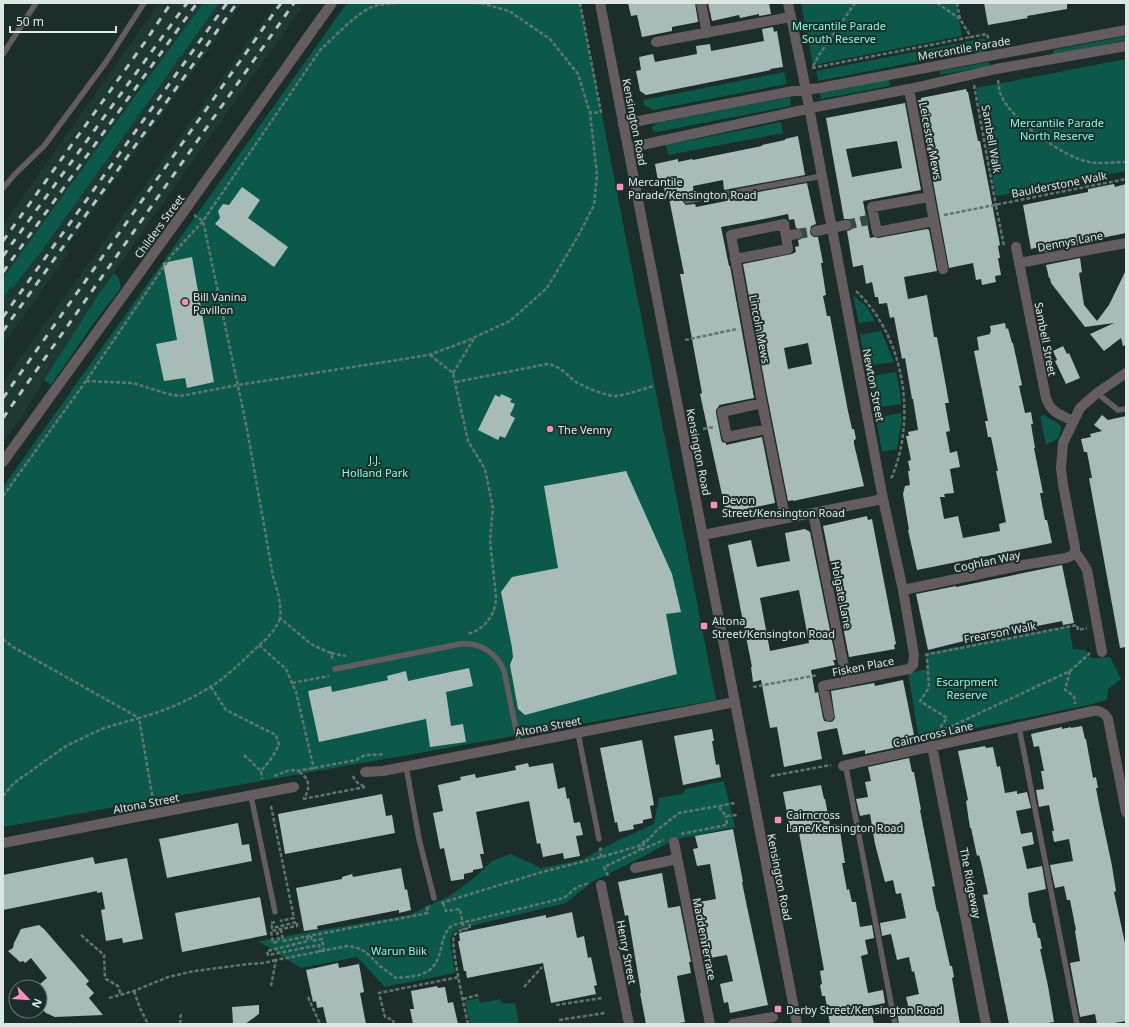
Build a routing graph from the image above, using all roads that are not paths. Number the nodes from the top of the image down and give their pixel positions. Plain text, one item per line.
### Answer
1 (36, 3) edge
2 (144, 3) edge
3 (600, 3) edge
4 (701, 3) edge
5 (788, 3) edge
6 (329, 4) edge
7 (790, 17) junction
8 (1126, 30) edge
9 (707, 33) junction
10 (656, 42) dead end
11 (1126, 46) edge
12 (3, 54) edge
13 (805, 89) junction
14 (909, 89) junction
15 (809, 109) junction
16 (623, 124) junction
17 (628, 148) junction
18 (822, 176) junction
19 (3, 188) edge
20 (929, 197) junction
21 (687, 202) dead end
22 (933, 219) junction
23 (846, 225) tunnel mouth
24 (832, 228) junction
25 (816, 231) tunnel mouth
26 (797, 234) tunnel mouth
27 (786, 236) junction
28 (1126, 243) edge
29 (1016, 248) dead end
30 (735, 259) junction
31 (1019, 263) junction
32 (943, 269) dead end
33 (1126, 373) edge
34 (1097, 393) junction
35 (762, 403) junction
36 (1126, 409) edge
37 (1073, 422) junction
38 (767, 429) junction
39 (3, 462) edge
40 (883, 499) junction
41 (813, 513) junction
42 (785, 518) junction
43 (703, 534) junction
44 (1075, 552) junction
45 (903, 590) junction
46 (1102, 648) road end
47 (914, 661) joint
48 (335, 669) road end
49 (846, 682) junction
50 (735, 702) junction
51 (829, 716) dead end
52 (1019, 727) junction
53 (578, 732) junction
54 (519, 744) junction
55 (932, 746) junction
56 (406, 766) junction
57 (844, 766) joint
58 (365, 772) dead end
59 (294, 788) dead end
60 (251, 796) junction
61 (1126, 812) edge
62 (599, 839) dead end
63 (674, 842) dead end
64 (3, 843) edge
65 (677, 859) junction
66 (635, 868) dead end
67 (600, 882) road end
68 (434, 898) dead end
69 (276, 912) dead end
70 (773, 1017) dead end
71 (628, 1024) edge
72 (710, 1024) edge
73 (733, 1024) edge
74 (797, 1024) edge
75 (895, 1024) edge
76 (986, 1024) edge
77 (1077, 1024) edge

1 - 12 lane
2 - 19 lane
3 - 16 street, Kensington Road
4 - 9 street
5 - 7 street
6 - 39 street, Childers Street
7 - 9 street
7 - 13 street
8 - 13 street, Mercantile Parade
9 - 10 street
11 - 14 street
13 - 15 street
13 - 16 street, Mercantile Parade
14 - 15 street
14 - 20 street, Leicester Mews
15 - 17 street
15 - 18 street, Newton Street
16 - 17 street, Kensington Road
17 - 43 street, Kensington Road
18 - 21 lane
18 - 24 street, Newton Street
20 - 22 street, Leicester Mews
20 - 22 street, Leicester Mews
22 - 32 street, Leicester Mews
23 - 24 street
24 - 25 street
24 - 40 street, Newton Street
26 - 27 street
27 - 30 street
27 - 30 street, Lincoln Mews
28 - 31 street, Dennys Lane
29 - 31 street, Sambell Street
30 - 35 street, Lincoln Mews
31 - 37 street, Sambell Street
33 - 34 street
34 - 36 lane
34 - 37 street
35 - 38 street, Lincoln Mews
35 - 38 street
37 - 44 street
38 - 42 street, Lincoln Mews
40 - 41 street
40 - 45 street, Newton Street
41 - 42 street
41 - 49 street, Holgate Lane
42 - 43 street
43 - 50 street, Kensington Road
44 - 45 street, Coghlan Way
44 - 46 street
45 - 47 street, Newton Street
47 - 49 street, Fisken Place
48 - 54 lane
49 - 51 street, Fisken Place
50 - 53 street, Altona Street
50 - 74 street, Kensington Road
52 - 55 street, Cairncross Lane
52 - 61 street, Cairncross Lane
52 - 77 lane
53 - 54 street, Altona Street
53 - 62 lane
54 - 56 street, Altona Street
55 - 57 street, Cairncross Lane
55 - 76 street, The Ridgeway
56 - 58 street, Altona Street
56 - 68 lane
57 - 75 lane
59 - 60 street, Altona Street
60 - 64 street, Altona Street
60 - 69 lane
63 - 65 street, Madden Terrace
65 - 66 street
65 - 72 street, Madden Terrace
67 - 71 street, Henry Street
70 - 73 street

